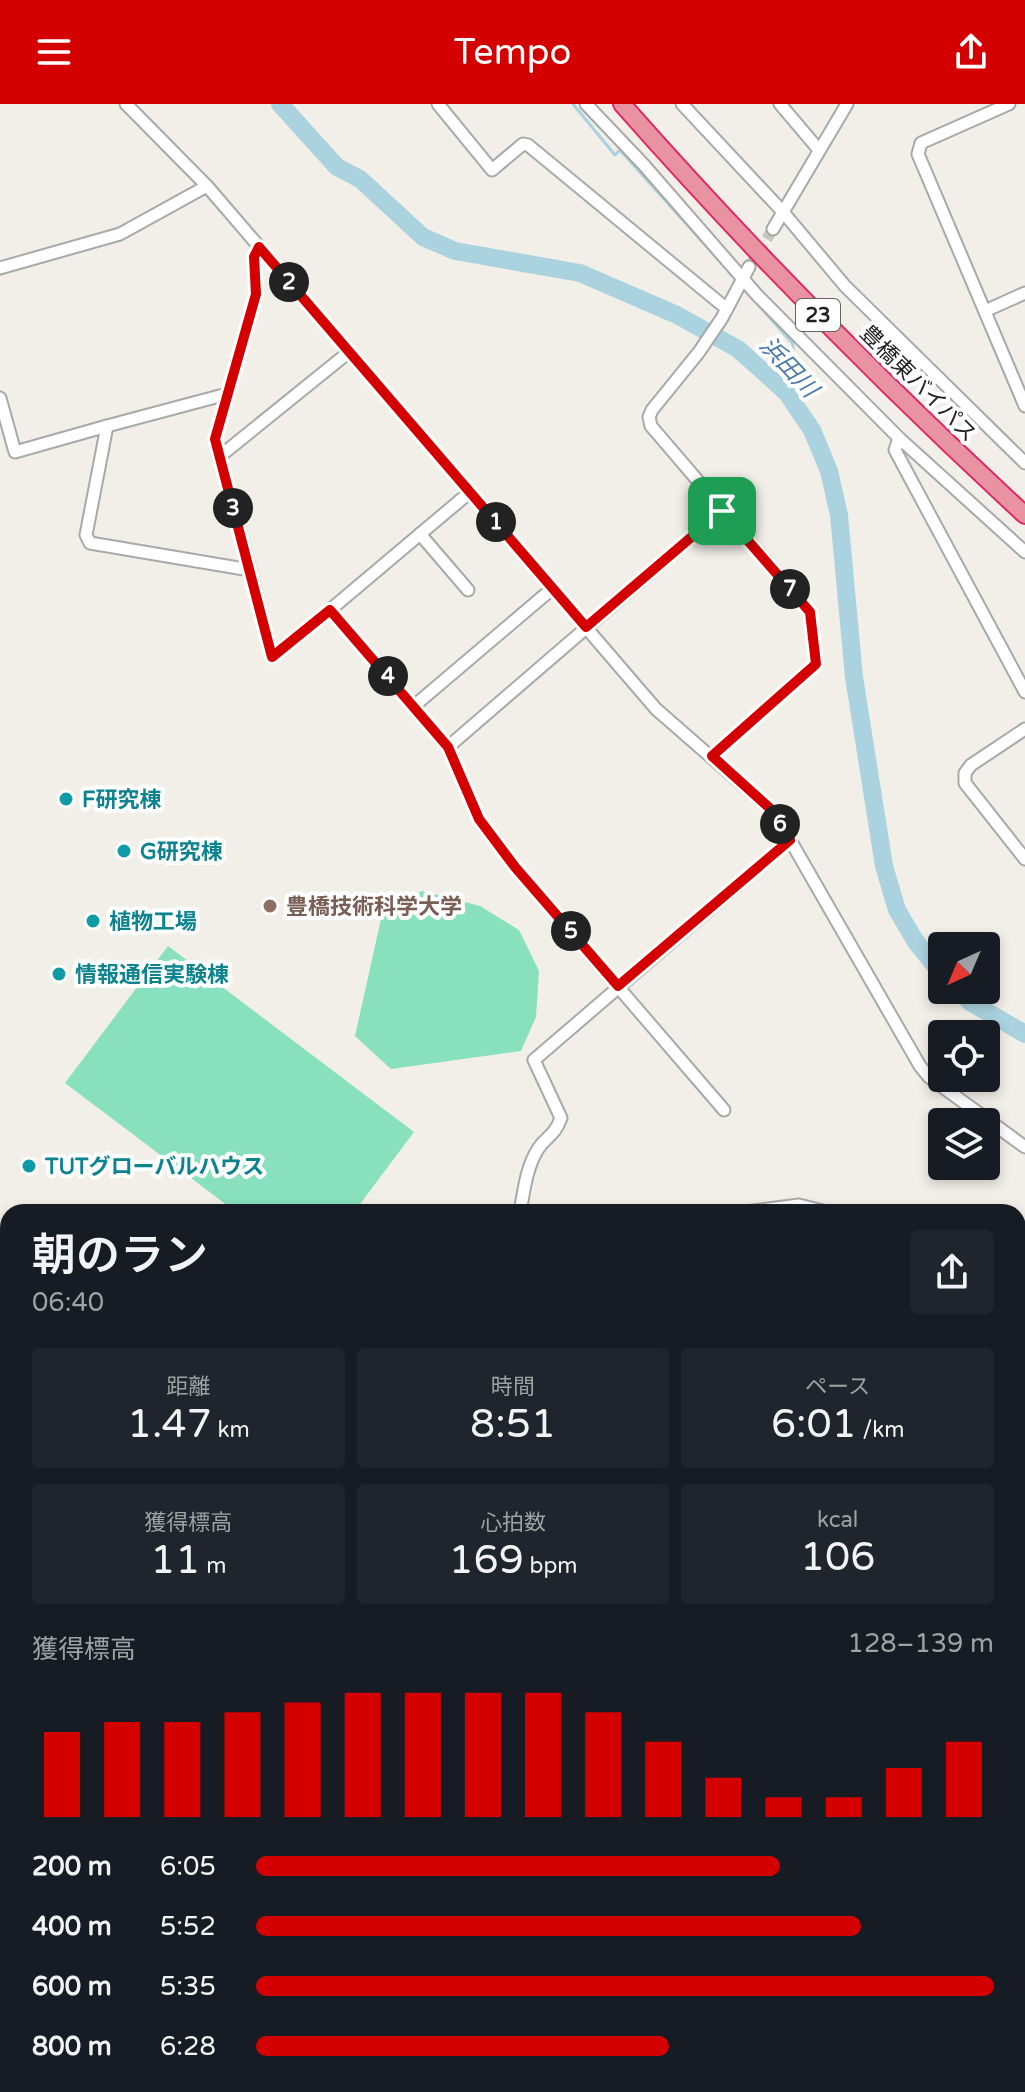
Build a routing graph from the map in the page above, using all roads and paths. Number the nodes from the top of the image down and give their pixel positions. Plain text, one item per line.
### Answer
1 (126, 104) edge
2 (438, 104) edge
3 (586, 104) edge
4 (622, 104) edge
5 (682, 104) edge
6 (780, 104) edge
7 (847, 104) edge
8 (1009, 104) edge
9 (819, 150) junction
10 (207, 186) junction
11 (783, 212) junction
12 (773, 229) tunnel mouth
13 (259, 247) junction
14 (749, 267) tunnel mouth
15 (0, 268) edge
16 (743, 278) junction
17 (1025, 293) edge
18 (985, 311) junction
19 (725, 314) junction
20 (349, 352) junction
21 (227, 394) junction
22 (0, 398) edge
23 (1025, 406) edge
24 (107, 426) junction
25 (899, 438) junction
26 (219, 457) junction
27 (1025, 463) edge
28 (470, 492) junction
29 (722, 511) junction
30 (1025, 515) edge
31 (420, 534) junction
32 (1025, 552) edge
33 (250, 570) junction
34 (553, 588) junction
35 (468, 590) dead end
36 (330, 610) junction
37 (586, 627) junction
38 (1025, 692) edge
39 (414, 706) junction
40 (1025, 729) edge
41 (448, 747) junction
42 (712, 756) junction
43 (790, 840) junction
44 (1025, 859) edge
45 (618, 986) junction
46 (724, 1110) dead end
47 (1025, 1147) edge
48 (521, 1204) edge

1 - 10 street
2 - 19 street
3 - 16 street
4 - 30 highway, 豊橋東バイパス / 23
5 - 11 street
6 - 9 street
7 - 9 street
8 - 18 street
9 - 11 street
10 - 13 street
10 - 15 street
11 - 12 street
11 - 27 street
13 - 20 street
13 - 21 street
14 - 16 street
16 - 19 street
16 - 25 street
17 - 18 street
18 - 23 street
19 - 29 street
20 - 26 street
20 - 28 street
21 - 24 street
21 - 26 street
22 - 24 street
24 - 33 street
25 - 32 street
25 - 38 street
26 - 33 street
28 - 31 street
28 - 34 street
29 - 37 street
29 - 42 street
31 - 35 street
31 - 36 street
33 - 36 street
34 - 37 street
34 - 39 street
36 - 39 street
37 - 41 street
37 - 42 street
39 - 41 street
40 - 44 street
41 - 45 street
42 - 43 street
43 - 45 street
43 - 47 street
45 - 46 street
45 - 48 street

